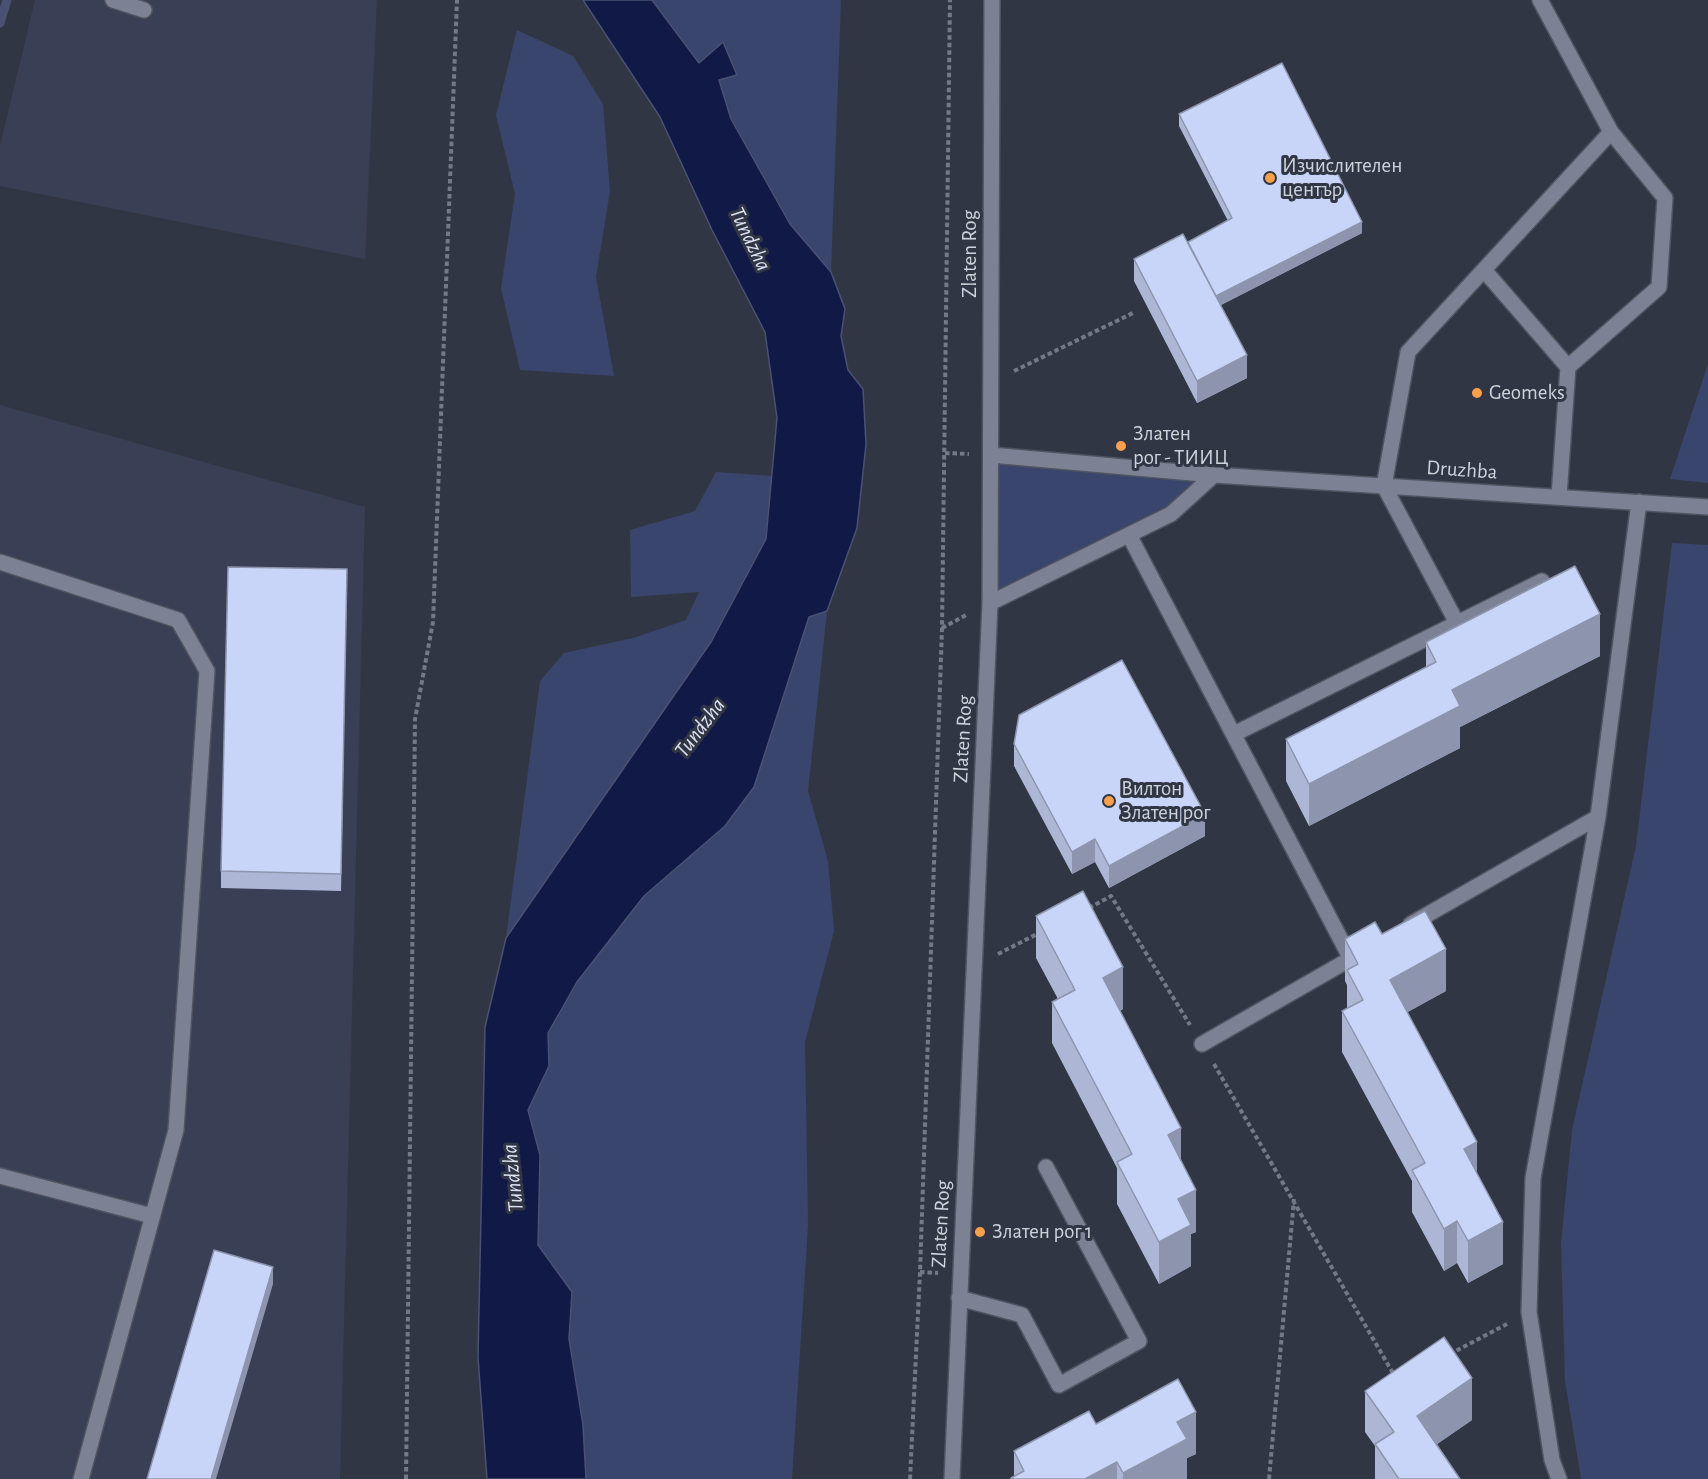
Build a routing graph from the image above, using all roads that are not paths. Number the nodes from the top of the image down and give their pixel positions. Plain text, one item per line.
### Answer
1 (113, 0) edge
2 (992, 0) edge
3 (1540, 0) edge
4 (144, 10) dead end
5 (1611, 132) junction
6 (1484, 270) junction
7 (1568, 367) junction
8 (991, 455) junction
9 (1214, 475) junction
10 (1384, 486) junction
11 (1559, 497) junction
12 (1639, 502) junction
13 (1704, 506) edge
14 (1129, 535) junction
15 (0, 562) edge
16 (1542, 581) edge
17 (990, 603) junction
18 (1456, 623) junction
19 (1234, 734) junction
20 (1598, 817) junction
21 (1402, 929) edge
22 (1371, 947) edge
23 (1351, 959) junction
24 (1202, 1044) road end
25 (1046, 1167) dead end
26 (0, 1176) edge
27 (152, 1216) junction
28 (959, 1298) junction
29 (81, 1479) edge
30 (952, 1479) edge
31 (1559, 1479) edge

1 - 4 street
2 - 8 street, Zlaten Rog
3 - 5 street
5 - 6 street
5 - 7 street
6 - 7 street
6 - 10 street
7 - 11 street
8 - 9 street, Druzhba
8 - 17 street, Zlaten Rog
9 - 10 street, Druzhba
9 - 14 street
10 - 11 street, Druzhba
10 - 18 street
11 - 12 street, Druzhba
12 - 13 street, Druzhba
12 - 20 street
14 - 17 street
14 - 19 street
15 - 27 street
16 - 18 street
17 - 28 street, Zlaten Rog
18 - 19 street
19 - 23 street
20 - 21 street
20 - 31 street
22 - 23 street
23 - 24 street
25 - 28 street
26 - 27 street
27 - 29 street
28 - 30 street, Zlaten Rog

